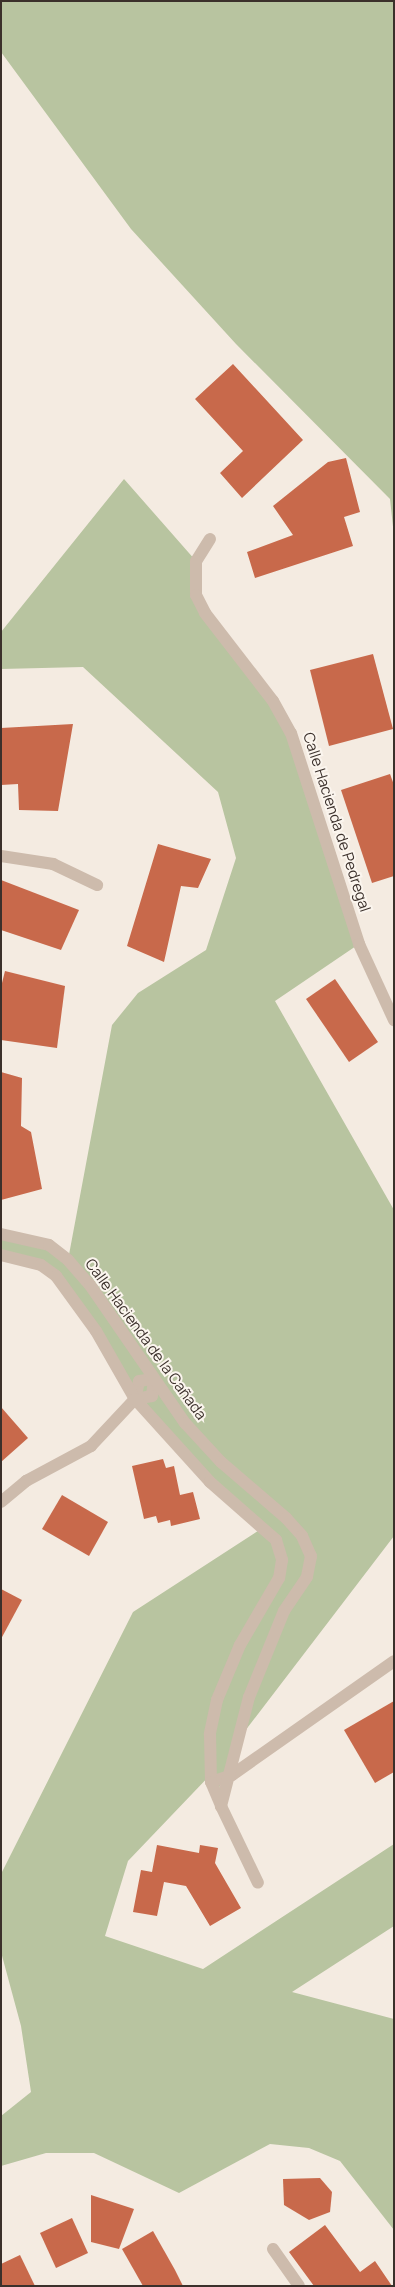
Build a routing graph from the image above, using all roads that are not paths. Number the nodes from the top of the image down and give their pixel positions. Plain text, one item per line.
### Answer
1 (210, 539) dead end
2 (1, 856) edge
3 (98, 885) dead end
4 (394, 1020) edge
5 (1, 1234) edge
6 (1, 1255) edge
7 (154, 1380) junction
8 (135, 1399) junction
9 (1, 1502) edge
10 (394, 1661) edge
11 (232, 1775) junction
12 (211, 1782) junction
13 (222, 1806) junction
14 (258, 1883) dead end
15 (274, 2249) dead end
16 (299, 2286) edge

1 - 4 street, Calle Hacienda de Pedregal
2 - 3 street
5 - 7 street, Calle Hacienda de la Cañada
6 - 8 street
7 - 8 street
7 - 11 street, Calle Hacienda de la Cañada
8 - 9 street
8 - 12 street
10 - 11 street
11 - 12 street
11 - 13 street, Calle Hacienda de la Cañada
12 - 13 street
13 - 14 street
15 - 16 street

